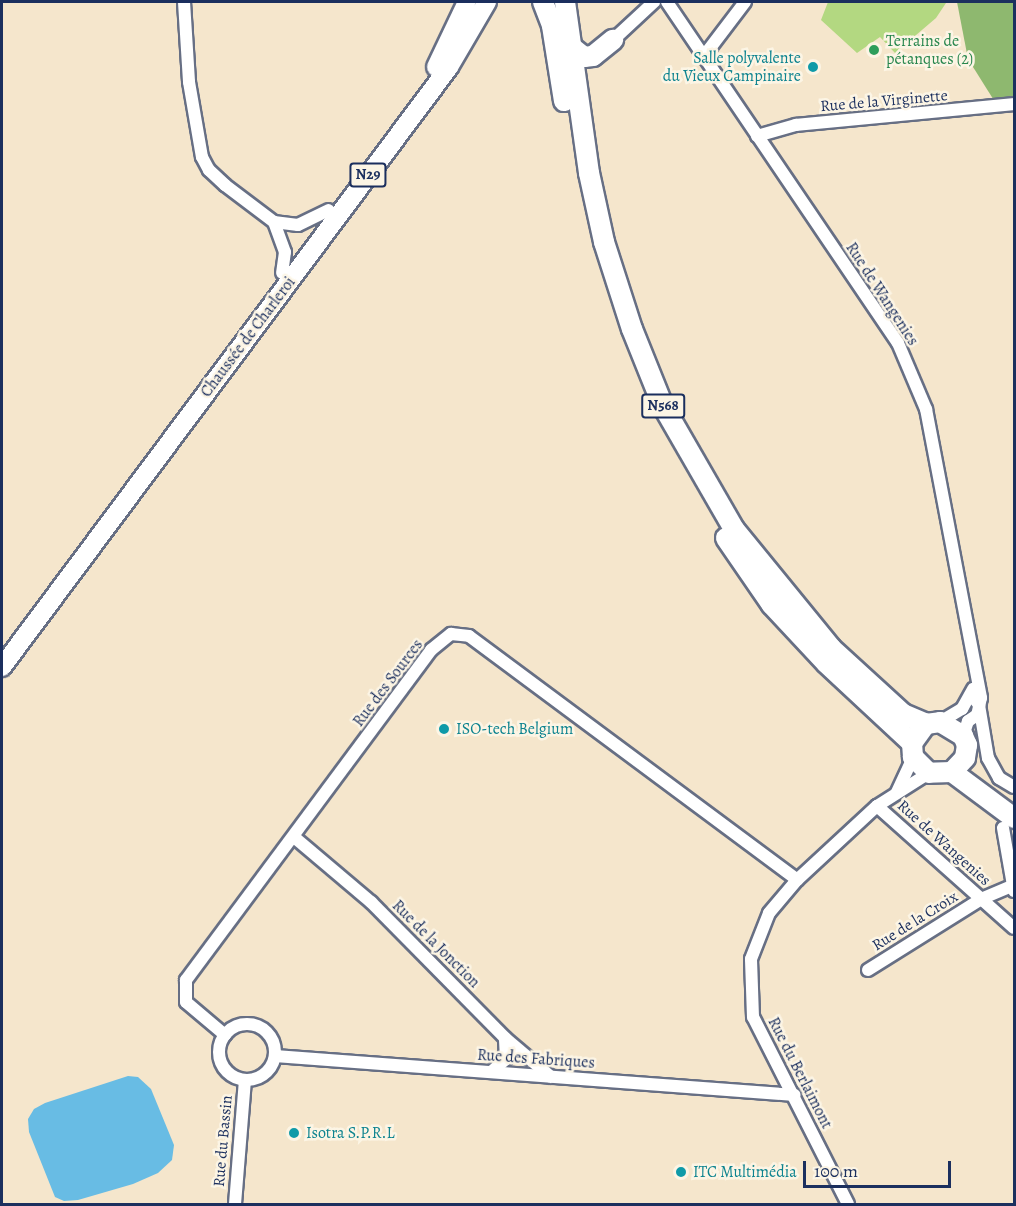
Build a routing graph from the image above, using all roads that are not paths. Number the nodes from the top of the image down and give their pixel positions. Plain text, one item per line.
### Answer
1 (184, 2) edge
2 (467, 2) edge
3 (488, 2) edge
4 (543, 2) edge
5 (565, 2) edge
6 (654, 2) edge
7 (667, 2) edge
8 (745, 2) edge
9 (612, 40) joint
10 (570, 46) junction
11 (704, 56) junction
12 (1014, 104) edge
13 (757, 136) junction
14 (329, 210) junction
15 (274, 222) junction
16 (282, 273) junction
17 (238, 342) junction
18 (182, 417) junction
19 (2, 651) edge
20 (2, 667) edge
21 (976, 682) junction
22 (971, 694) junction
23 (979, 705) junction
24 (933, 723) junction
25 (963, 736) junction
26 (913, 750) junction
27 (958, 765) junction
28 (929, 773) junction
29 (1014, 787) edge
30 (897, 792) junction
31 (1014, 802) edge
32 (877, 806) junction
33 (1009, 823) edge
34 (294, 837) junction
35 (797, 880) junction
36 (1013, 889) edge
37 (981, 899) junction
38 (1014, 928) edge
39 (868, 970) dead end
40 (225, 1035) junction
41 (505, 1038) junction
42 (275, 1056) junction
43 (492, 1072) junction
44 (551, 1077) junction
45 (245, 1080) junction
46 (795, 1095) junction
47 (235, 1204) edge
48 (848, 1204) edge

1 - 15 street
2 - 14 main road, Chaussée de Charleroi / N29
3 - 17 main road, Chaussée de Charleroi / N29
4 - 26 highway, N568
5 - 10 highway, N568
6 - 9 street
7 - 11 street, Rue de Wangenies
8 - 11 street
9 - 10 highway
10 - 24 highway, N568
11 - 13 street, Rue de Wangenies
12 - 13 street, Rue de la Virginette
13 - 21 street, Rue de Wangenies
14 - 15 street
14 - 16 main road, Chaussée de Charleroi / N29
15 - 16 street
16 - 17 main road, Chaussée de Charleroi / N29
17 - 18 main road, Chaussée de Charleroi / N29
18 - 19 main road, Chaussée de Charleroi / N29
18 - 20 main road, Chaussée de Charleroi / N29
21 - 22 street
21 - 23 street, Rue de Wangenies
22 - 23 street, Rue de Wangenies
22 - 24 street
23 - 25 street
23 - 29 street, Rue de Wangenies
24 - 25 highway, N568
24 - 26 highway
25 - 27 highway
26 - 28 highway, N568
26 - 30 street
27 - 28 highway
27 - 31 highway
27 - 33 highway
28 - 30 street, Rue du Berlaimont
30 - 32 street, Rue du Berlaimont
32 - 35 street, Rue du Berlaimont
32 - 37 street, Rue de Wangenies
33 - 36 street
34 - 35 street, Rue des Sources
34 - 40 street, Rue des Sources
34 - 41 street, Rue de la Jonction
35 - 46 street, Rue du Berlaimont
36 - 37 street, Rue de la Croix
37 - 38 street, Rue de Wangenies
37 - 39 street, Rue de la Croix
40 - 42 street
40 - 45 street
41 - 43 street
41 - 44 street, Rue de la Jonction
42 - 43 street, Rue des Fabriques
42 - 45 street
43 - 44 street, Rue des Fabriques
44 - 46 street, Rue des Fabriques
45 - 47 street, Rue du Bassin
46 - 48 street, Rue du Berlaimont

